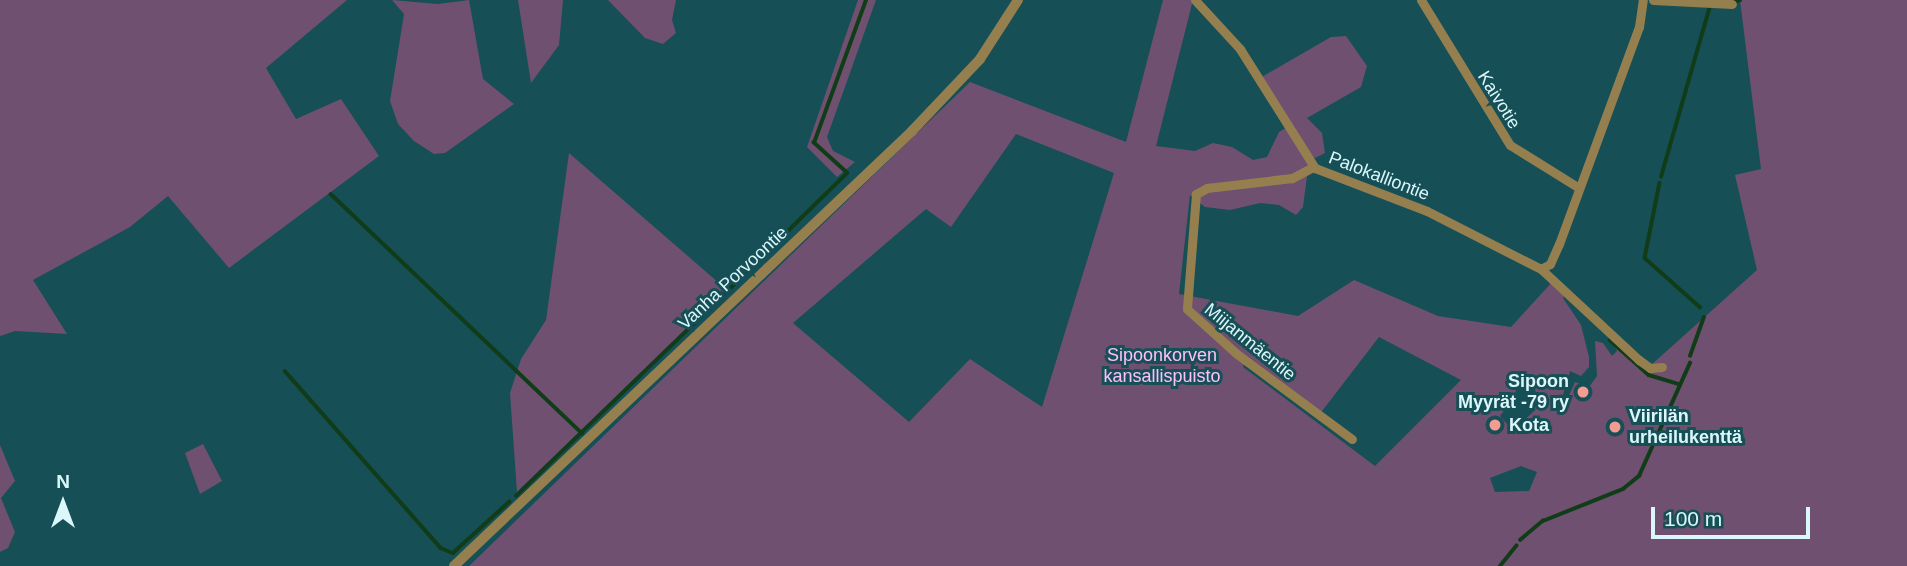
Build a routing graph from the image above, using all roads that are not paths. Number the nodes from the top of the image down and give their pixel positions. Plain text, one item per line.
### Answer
1 (1018, 0) edge
2 (1195, 0) edge
3 (1421, 0) edge
4 (1643, 0) edge
5 (1653, 0) edge
6 (1732, 4) dead end
7 (1313, 167) junction
8 (1580, 188) junction
9 (1541, 269) junction
10 (1662, 367) dead end
11 (1352, 439) dead end
12 (454, 566) edge

1 - 12 street, Vanha Porvoontie
2 - 7 street, Palokalliontie
3 - 8 street, Kaivotie
4 - 8 street
5 - 6 street
7 - 9 street, Palokalliontie
7 - 11 street, Miijanmäentie
8 - 9 street
9 - 10 street, Palokalliontie

